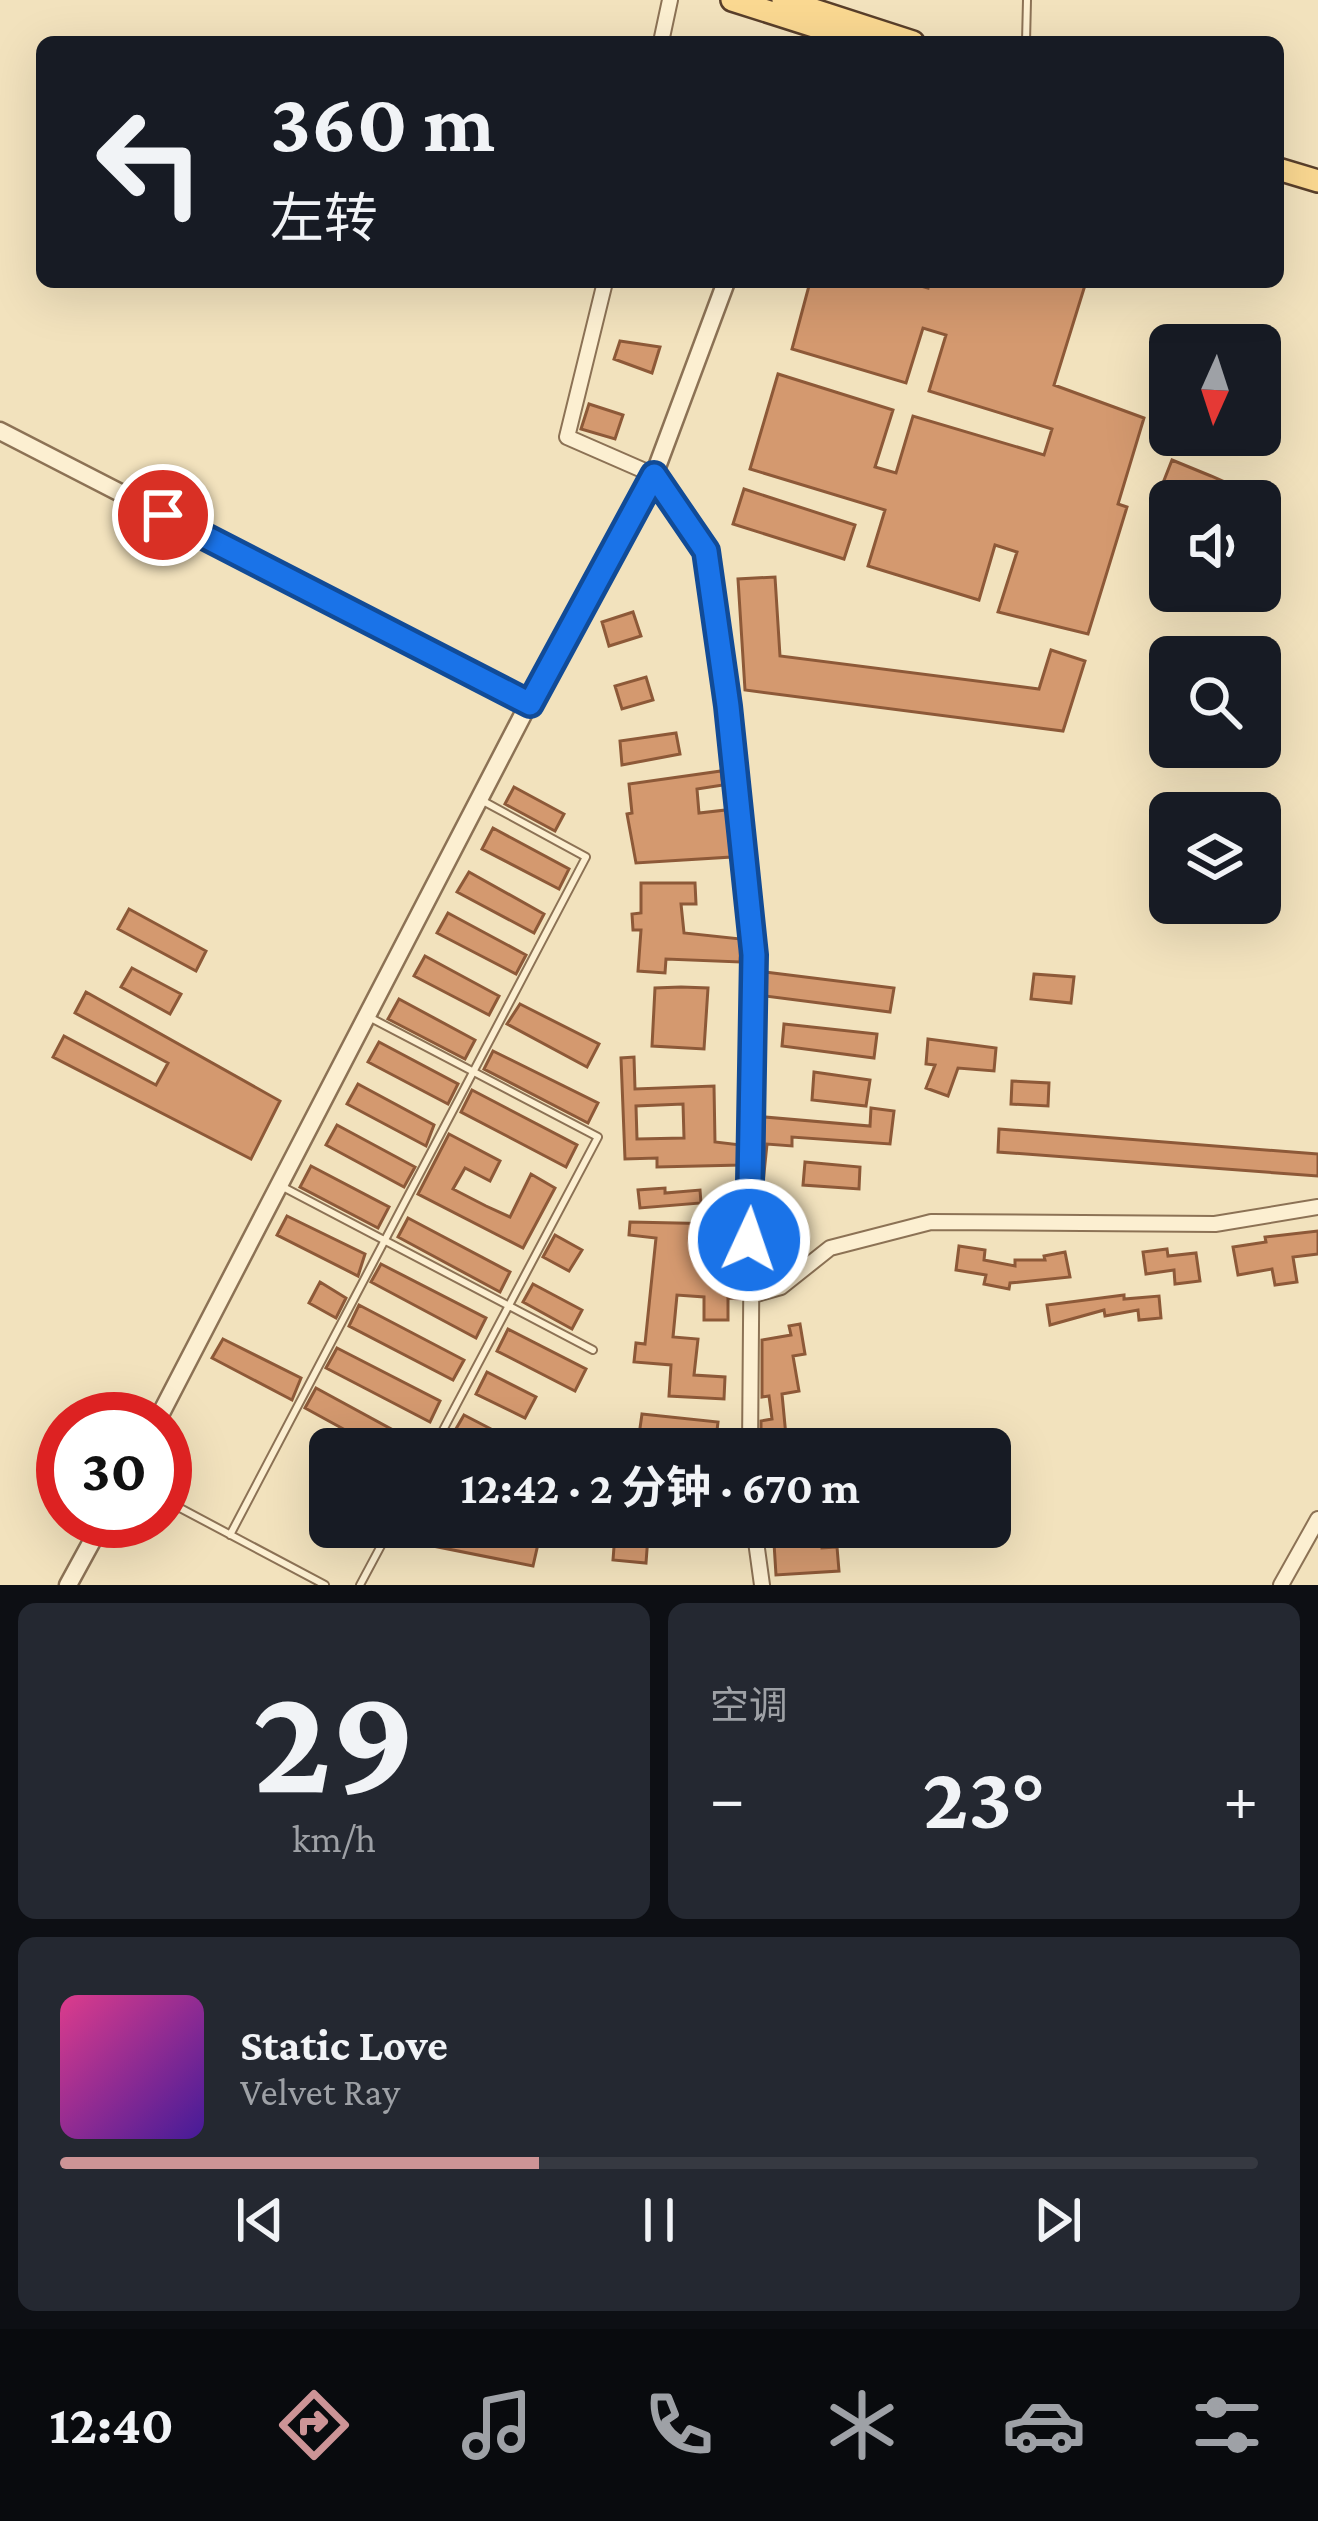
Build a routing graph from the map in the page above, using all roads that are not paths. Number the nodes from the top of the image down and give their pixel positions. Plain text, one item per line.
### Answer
1 (670, 0) edge
2 (732, 0) edge
3 (1027, 0) edge
4 (797, 14) edge
5 (662, 36) edge
6 (849, 36) edge
7 (888, 36) edge
8 (1026, 36) edge
9 (1284, 156) edge
10 (1318, 166) edge
11 (1284, 171) edge
12 (1318, 181) edge
13 (604, 288) edge
14 (724, 288) edge
15 (0, 431) edge
16 (654, 475) junction
17 (530, 704) junction
18 (480, 799) junction
19 (366, 1016) junction
20 (473, 1072) junction
21 (279, 1185) junction
22 (1318, 1207) edge
23 (384, 1243) junction
24 (753, 1295) junction
25 (509, 1307) junction
26 (593, 1350) dead end
27 (172, 1392) edge
28 (444, 1428) edge
29 (750, 1428) edge
30 (192, 1515) edge
31 (1318, 1519) edge
32 (230, 1535) junction
33 (89, 1548) edge
34 (380, 1548) edge
35 (757, 1548) edge
36 (68, 1585) edge
37 (325, 1585) edge
38 (360, 1585) edge
39 (762, 1585) edge
40 (1281, 1585) edge

1 - 5 street
2 - 4 main road
3 - 8 lane
4 - 6 main road
4 - 7 main road
9 - 10 main road
11 - 12 main road
13 - 16 street
14 - 16 street
15 - 17 street
16 - 17 street
16 - 24 street
17 - 18 street
18 - 19 street
18 - 20 lane
19 - 20 lane
19 - 21 street
20 - 23 lane
20 - 25 lane
21 - 23 lane
21 - 27 street
22 - 24 street
23 - 25 lane
23 - 32 lane
24 - 29 street
25 - 26 lane
25 - 28 lane
30 - 32 lane
31 - 40 street
32 - 37 lane
33 - 36 street
34 - 38 lane
35 - 39 street

